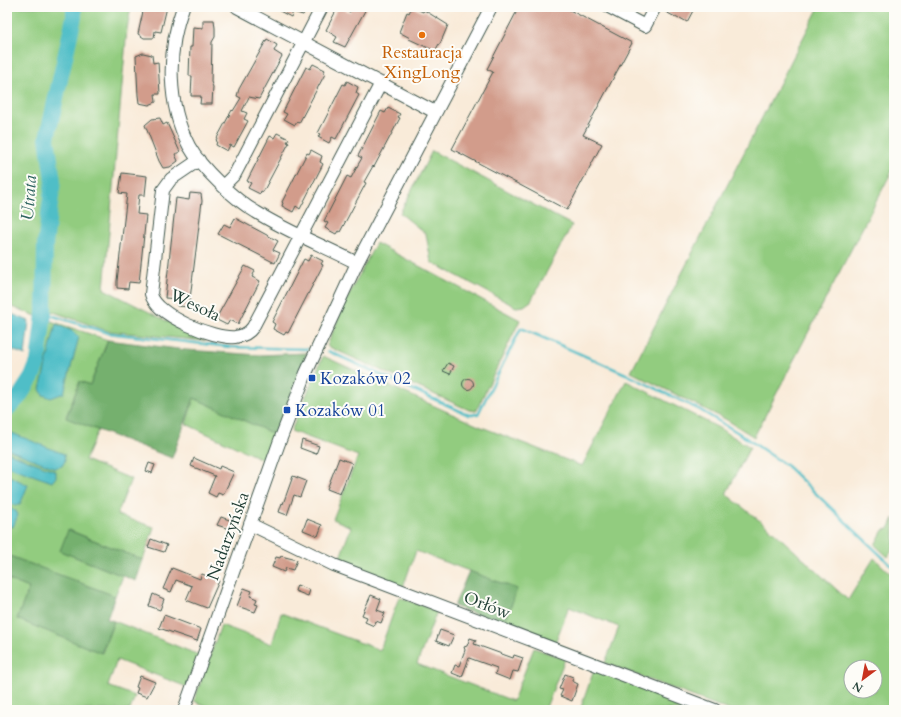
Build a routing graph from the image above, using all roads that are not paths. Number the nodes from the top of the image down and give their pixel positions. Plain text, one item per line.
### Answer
1 (183, 7) edge
2 (237, 7) edge
3 (322, 7) edge
4 (491, 7) edge
5 (609, 7) edge
6 (655, 7) edge
7 (303, 41) junction
8 (381, 83) junction
9 (435, 112) junction
10 (200, 160) junction
11 (223, 186) junction
12 (302, 235) junction
13 (357, 263) junction
14 (250, 524) junction
15 (184, 710) edge
16 (715, 710) edge

1 - 10 street
2 - 7 street
3 - 7 street
4 - 9 street
5 - 6 street
7 - 8 street
7 - 11 street
8 - 9 street
8 - 12 street, Wesoła
9 - 13 street
10 - 11 street
10 - 12 street, Wesoła
11 - 12 street
12 - 13 street
13 - 14 street, Nadarzyńska
14 - 15 street, Nadarzyńska
14 - 16 street, Orłów

